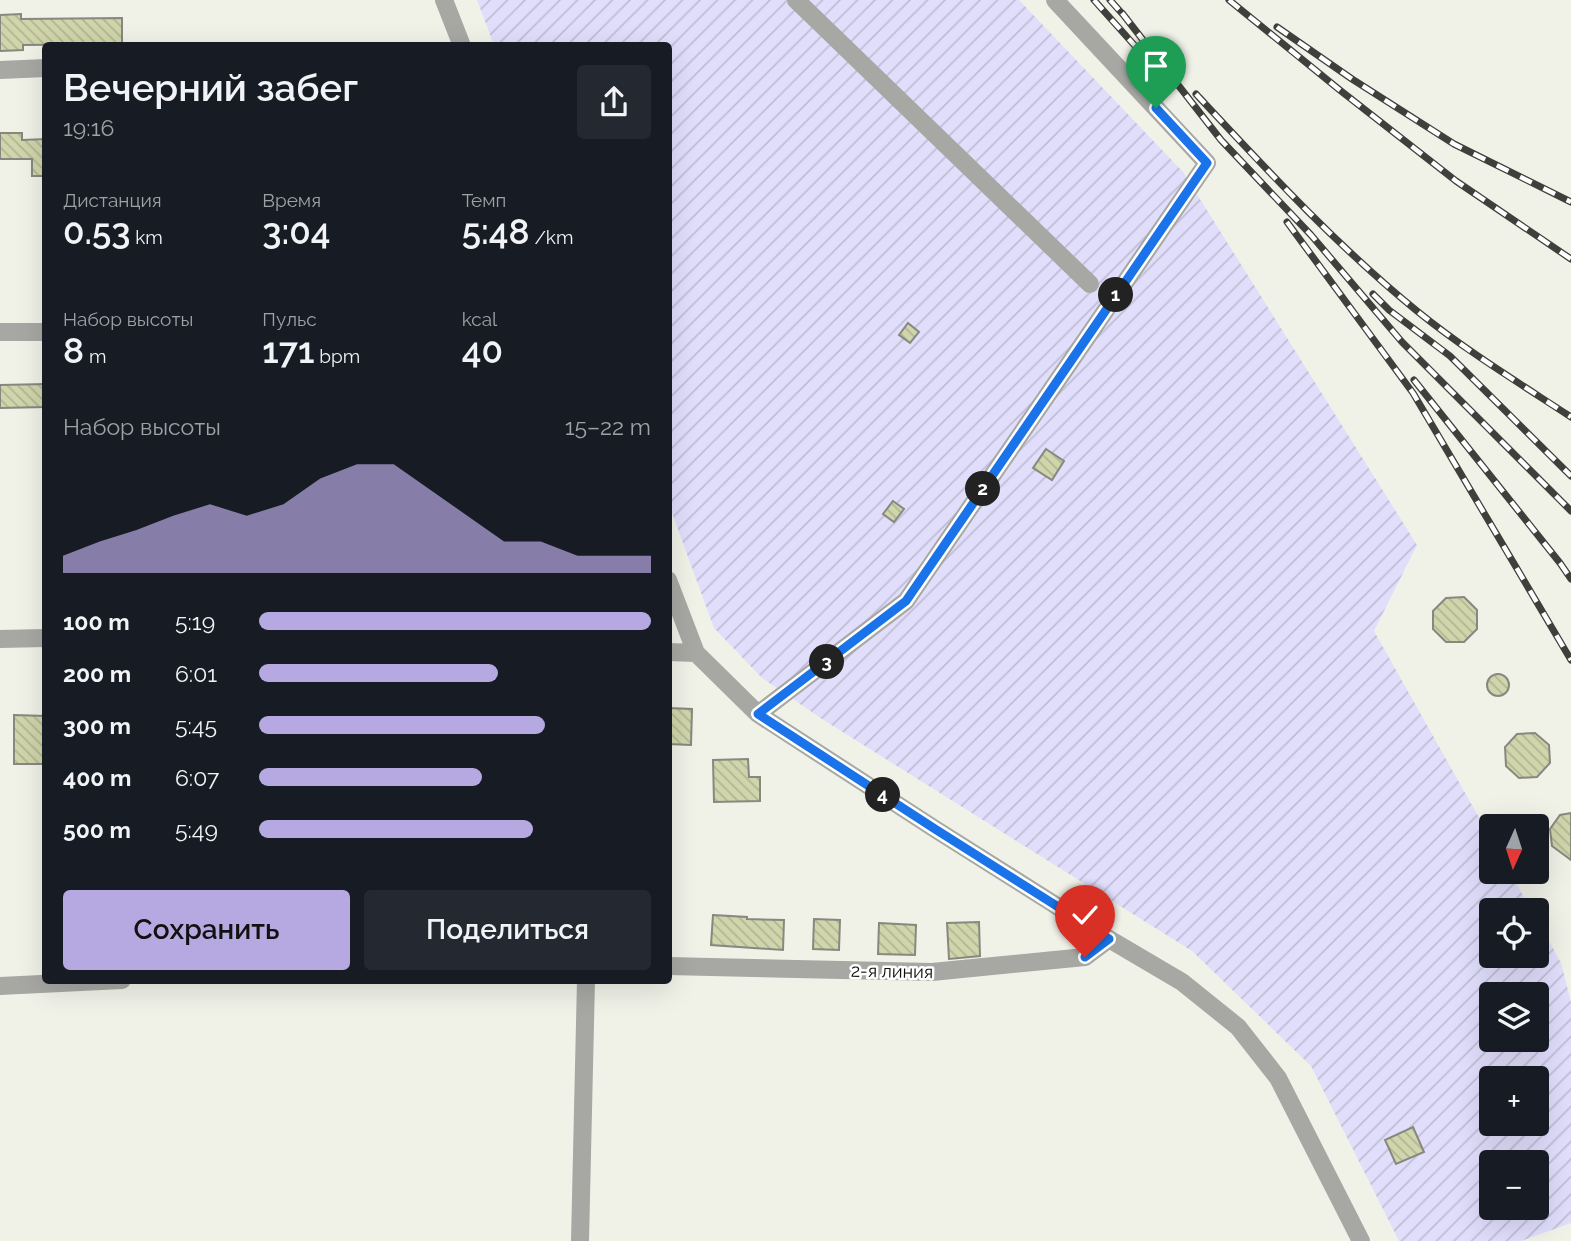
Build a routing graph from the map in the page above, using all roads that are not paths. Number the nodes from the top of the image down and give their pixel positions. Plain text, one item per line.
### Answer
1 (444, 0) edge
2 (796, 0) edge
3 (1055, 0) edge
4 (460, 42) edge
5 (42, 68) edge
6 (0, 70) edge
7 (1090, 284) dead end
8 (0, 332) edge
9 (42, 332) edge
10 (672, 590) edge
11 (42, 638) edge
12 (0, 639) edge
13 (672, 652) edge
14 (696, 653) junction
15 (758, 714) junction
16 (1109, 939) junction
17 (672, 966) edge
18 (42, 984) edge
19 (586, 984) edge
20 (0, 986) edge
21 (580, 1241) edge
22 (1361, 1241) edge

1 - 4 street
2 - 7 street
3 - 15 street
5 - 6 street
8 - 9 street
10 - 14 street
11 - 12 street
13 - 14 street
14 - 15 street
15 - 16 street
16 - 17 street, 2-я линия
16 - 22 street
18 - 20 street
19 - 21 street

